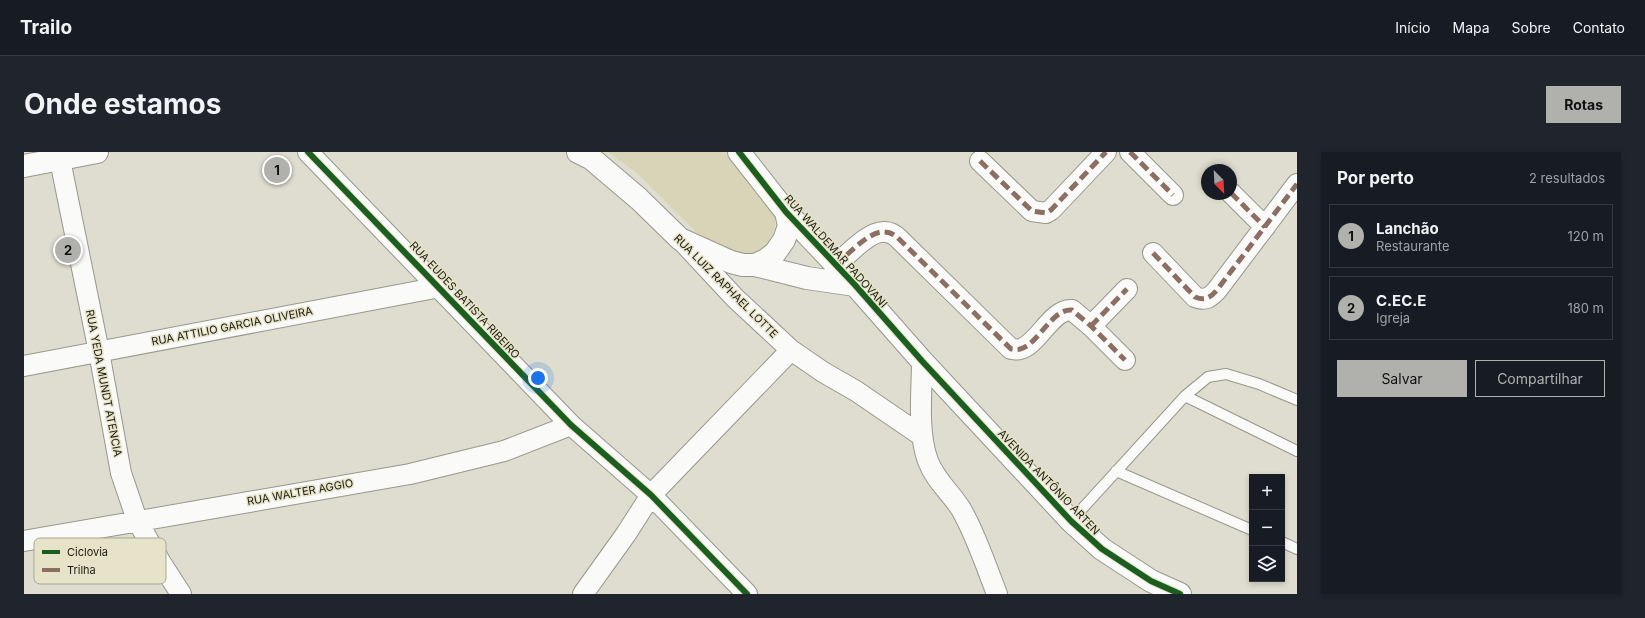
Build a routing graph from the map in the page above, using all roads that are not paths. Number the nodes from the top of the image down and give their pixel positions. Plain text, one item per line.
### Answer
1 (97, 152) edge
2 (308, 152) edge
3 (578, 152) edge
4 (739, 152) edge
5 (1106, 152) edge
6 (1130, 152) edge
7 (60, 160) junction
8 (980, 161) dead end
9 (24, 166) edge
10 (1297, 184) edge
11 (1173, 195) dead end
12 (1237, 199) edge
13 (786, 212) junction
14 (1265, 227) junction
15 (680, 239) junction
16 (1153, 253) dead end
17 (731, 262) junction
18 (755, 265) junction
19 (836, 265) junction
20 (855, 285) junction
21 (440, 287) junction
22 (1127, 289) dead end
23 (735, 298) junction
24 (1091, 326) junction
25 (791, 350) junction
26 (99, 352) junction
27 (1125, 360) dead end
28 (922, 361) junction
29 (24, 366) edge
30 (1185, 396) junction
31 (1297, 400) edge
32 (571, 425) junction
33 (922, 436) junction
34 (1297, 451) edge
35 (1116, 471) junction
36 (651, 494) junction
37 (137, 520) junction
38 (1071, 521) junction
39 (1249, 529) edge
40 (40, 538) edge
41 (147, 538) edge
42 (34, 539) edge
43 (24, 541) edge
44 (1285, 543) edge
45 (1297, 549) edge
46 (166, 571) edge
47 (180, 594) edge
48 (583, 594) edge
49 (747, 594) edge
50 (997, 594) edge
51 (1180, 594) edge

1 - 7 street
2 - 21 street, RUA EUDES BATISTA RIBEIRO
3 - 15 street, RUA LUIZ RAPHAEL LOTTE
4 - 13 street, RUA WALDEMAR PADOVANI
5 - 8 street
6 - 11 street
7 - 9 street
7 - 26 street, RUA YEDA MUNDT ATENCIA
10 - 14 street
12 - 14 street
13 - 18 street
13 - 19 street, RUA WALDEMAR PADOVANI
14 - 16 street
15 - 17 street
15 - 23 street, RUA LUIZ RAPHAEL LOTTE
17 - 18 street
17 - 23 street
18 - 20 street
19 - 20 street, RUA WALDEMAR PADOVANI
19 - 24 street
20 - 28 street, RUA WALDEMAR PADOVANI
21 - 26 street, RUA ATTILIO GARCIA OLIVEIRA
21 - 32 street, RUA EUDES BATISTA RIBEIRO
22 - 24 street
23 - 25 street, RUA LUIZ RAPHAEL LOTTE
24 - 27 street
25 - 33 street, RUA LUIZ RAPHAEL LOTTE
25 - 36 street
26 - 29 street, RUA ATTILIO GARCIA OLIVEIRA
26 - 37 street, RUA YEDA MUNDT ATENCIA
28 - 33 street
28 - 38 street, AVENIDA ANTÔNIO ARTEN
30 - 31 lane
30 - 34 lane
30 - 35 lane
32 - 36 street, RUA EUDES BATISTA RIBEIRO
32 - 37 street, RUA WALTER AGGIO
33 - 50 street
35 - 38 lane
35 - 39 lane
36 - 48 street
36 - 49 street, RUA EUDES BATISTA RIBEIRO
37 - 40 street, RUA WALTER AGGIO
37 - 41 street, RUA YEDA MUNDT ATENCIA
38 - 51 street, AVENIDA ANTÔNIO ARTEN
42 - 43 street, RUA WALTER AGGIO
44 - 45 lane
46 - 47 street, RUA YEDA MUNDT ATENCIA

